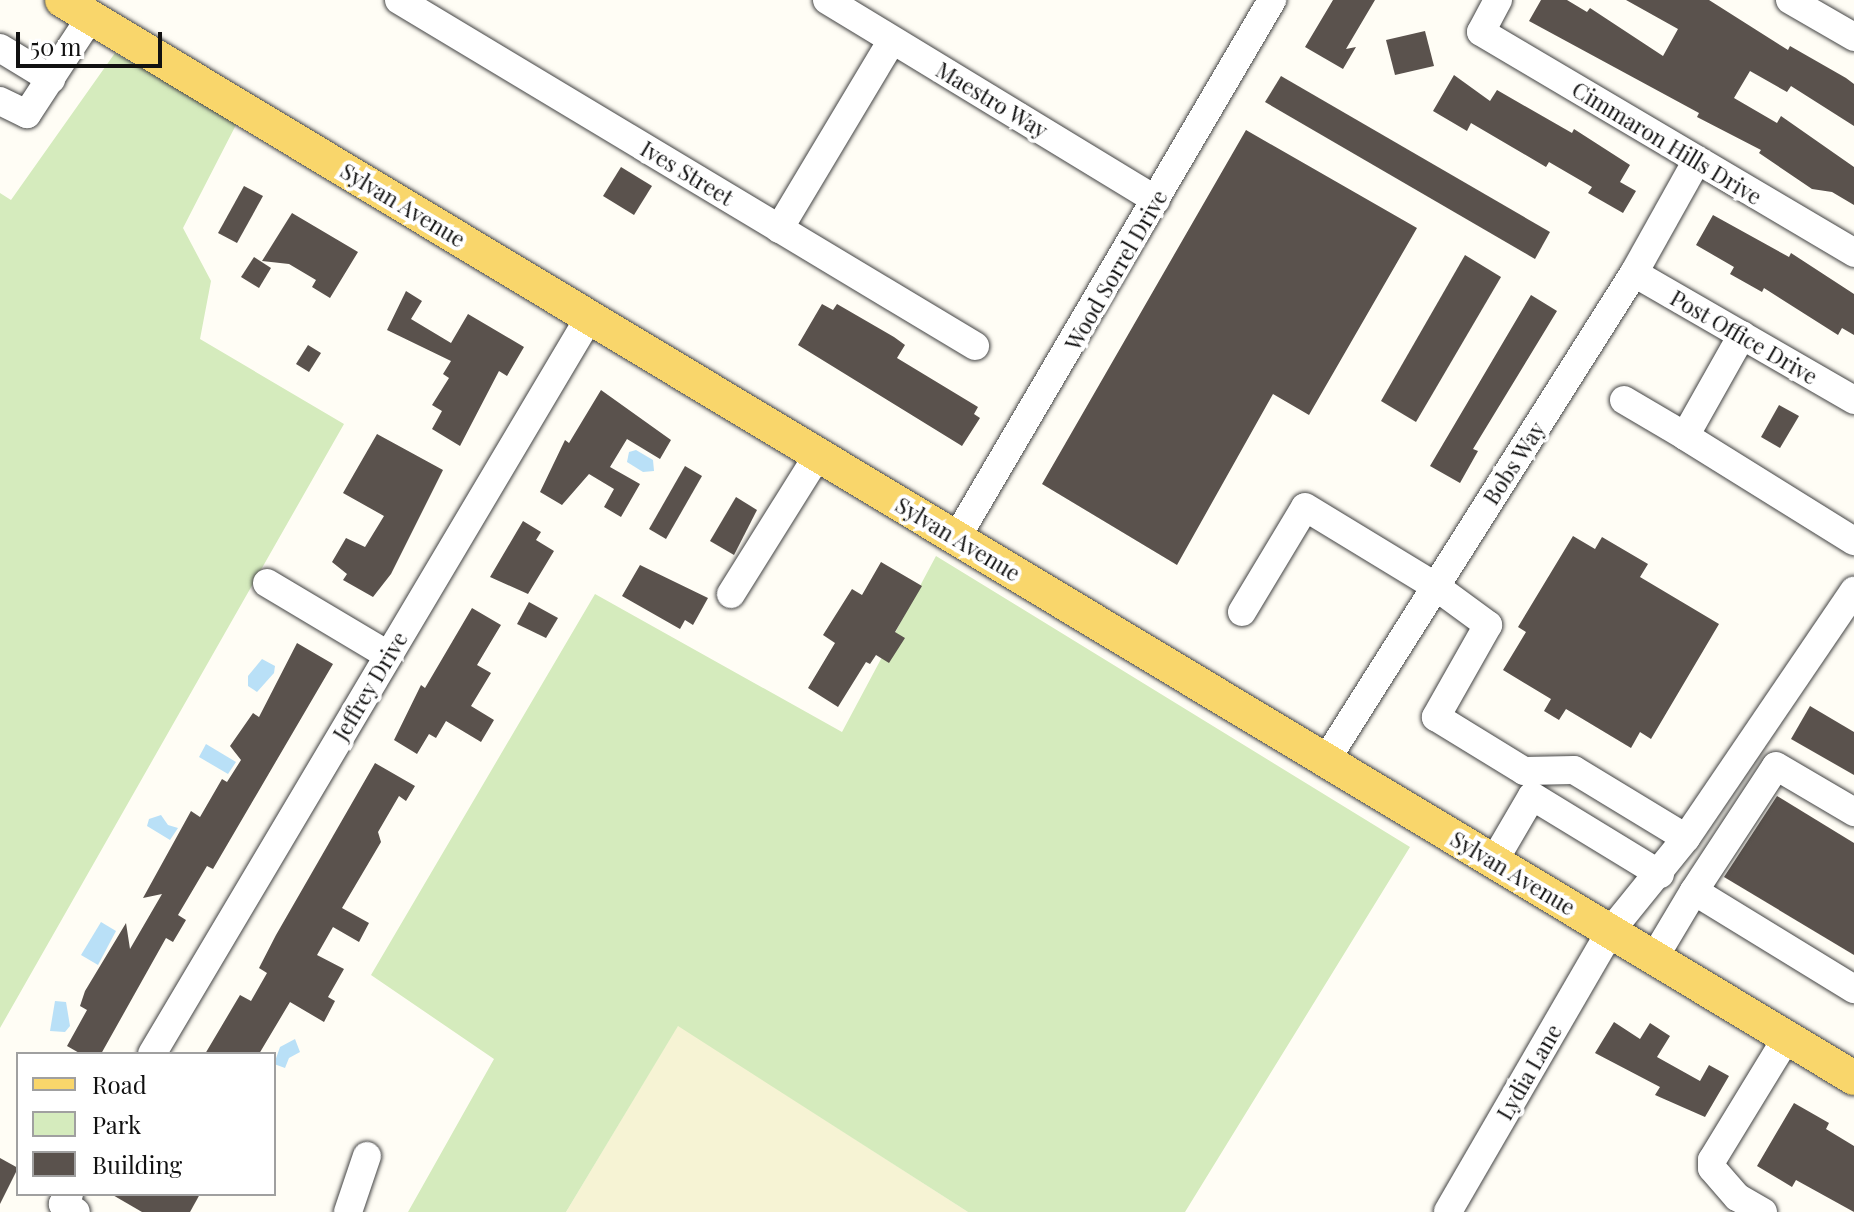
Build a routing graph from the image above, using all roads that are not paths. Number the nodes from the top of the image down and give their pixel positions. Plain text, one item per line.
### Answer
1 (399, 0) edge
2 (827, 0) edge
3 (1498, 0) edge
4 (1790, 0) edge
5 (1267, 2) edge
6 (76, 9) edge
7 (1854, 37) edge
8 (892, 40) junction
9 (0, 48) edge
10 (51, 79) junction
11 (0, 101) edge
12 (1696, 162) junction
13 (1156, 200) junction
14 (779, 229) junction
15 (1854, 253) edge
16 (1634, 273) junction
17 (589, 318) junction
18 (1742, 335) junction
19 (975, 346) dead end
20 (1624, 400) dead end
21 (1854, 400) edge
22 (1685, 436) junction
23 (818, 455) junction
24 (957, 537) junction
25 (1854, 541) edge
26 (267, 583) dead end
27 (1435, 586) junction
28 (1854, 591) edge
29 (731, 594) dead end
30 (1242, 612) dead end
31 (388, 655) junction
32 (1326, 760) junction
33 (1854, 812) edge
34 (1686, 838) junction
35 (1494, 861) junction
36 (1660, 874) junction
37 (1694, 891) junction
38 (1610, 932) junction
39 (1654, 958) junction
40 (1854, 989) edge
41 (1787, 1037) junction
42 (153, 1052) edge
43 (1854, 1078) edge
44 (367, 1156) dead end
45 (1733, 1204) edge
46 (348, 1212) edge
47 (1448, 1212) edge
48 (1763, 1212) edge

1 - 14 street, Ives Street
2 - 8 street, Maestro Way
3 - 12 street, Cimmaron Hills Drive
4 - 7 street
5 - 13 street, Wood Sorrel Drive
6 - 10 street
6 - 17 main road, Sylvan Avenue
8 - 13 street, Maestro Way
8 - 14 street
9 - 10 street
10 - 11 street
12 - 15 street, Cimmaron Hills Drive
12 - 16 street, Bobs Way
13 - 24 street, Wood Sorrel Drive
14 - 19 street, Ives Street
16 - 18 street, Post Office Drive
16 - 27 street, Bobs Way
17 - 23 main road, Sylvan Avenue
17 - 31 street, Jeffrey Drive
18 - 21 street, Post Office Drive
18 - 22 street
20 - 22 street
22 - 25 street
23 - 24 main road, Sylvan Avenue
23 - 29 street
24 - 32 main road, Sylvan Avenue
26 - 31 street
27 - 30 street
27 - 32 street, Bobs Way
27 - 34 street
28 - 34 street, Lydia Lane
31 - 42 street, Jeffrey Drive
32 - 35 main road, Sylvan Avenue
33 - 37 street
34 - 36 street, Lydia Lane
35 - 36 street
35 - 38 main road, Sylvan Avenue
36 - 38 street, Lydia Lane
37 - 39 street
37 - 40 street
38 - 39 main road, Sylvan Avenue
38 - 47 street, Lydia Lane
39 - 41 main road, Sylvan Avenue
41 - 43 main road, Sylvan Avenue
41 - 45 street
44 - 46 street
45 - 48 street

